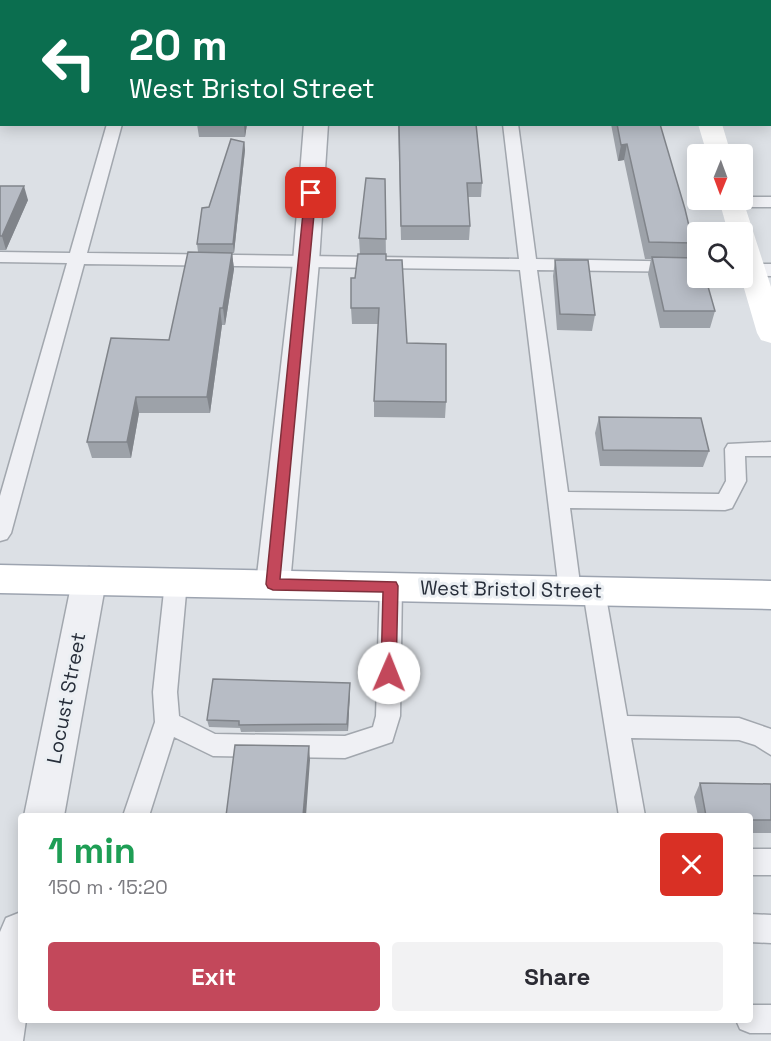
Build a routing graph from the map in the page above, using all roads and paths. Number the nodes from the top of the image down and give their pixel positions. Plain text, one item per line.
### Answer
1 (114, 126) edge
2 (316, 126) edge
3 (510, 126) edge
4 (711, 126) edge
5 (716, 144) edge
6 (753, 202) edge
7 (771, 202) edge
8 (0, 257) edge
9 (78, 258) junction
10 (306, 261) junction
11 (526, 264) junction
12 (687, 267) edge
13 (755, 269) edge
14 (771, 333) edge
15 (771, 449) edge
16 (558, 500) junction
17 (0, 532) edge
18 (0, 579) edge
19 (89, 581) junction
20 (176, 582) junction
21 (273, 584) junction
22 (391, 586) junction
23 (582, 591) junction
24 (771, 594) edge
25 (167, 722) junction
26 (618, 727) junction
27 (771, 744) edge
28 (45, 813) edge
29 (137, 813) edge
30 (632, 813) edge
31 (753, 862) edge
32 (771, 862) edge
33 (753, 928) edge
34 (771, 929) edge
35 (18, 954) edge
36 (753, 1019) edge
37 (771, 1019) edge
38 (8, 1026) edge

1 - 9 lane
2 - 10 street
3 - 11 lane
4 - 5 main road
6 - 7 lane
8 - 9 lane
9 - 10 lane
9 - 17 lane
10 - 11 lane
10 - 21 street
11 - 12 lane
11 - 16 lane
13 - 14 main road
15 - 16 lane
16 - 23 lane
18 - 19 main road, West Bristol Street
19 - 20 main road, West Bristol Street
19 - 28 street, Locust Street
20 - 21 main road, West Bristol Street
20 - 25 lane
21 - 22 main road, West Bristol Street
22 - 23 main road, West Bristol Street
22 - 25 lane
23 - 24 main road, West Bristol Street
23 - 26 lane
25 - 29 lane
26 - 27 lane
26 - 30 lane
31 - 32 lane
33 - 34 lane
35 - 38 street
36 - 37 lane

